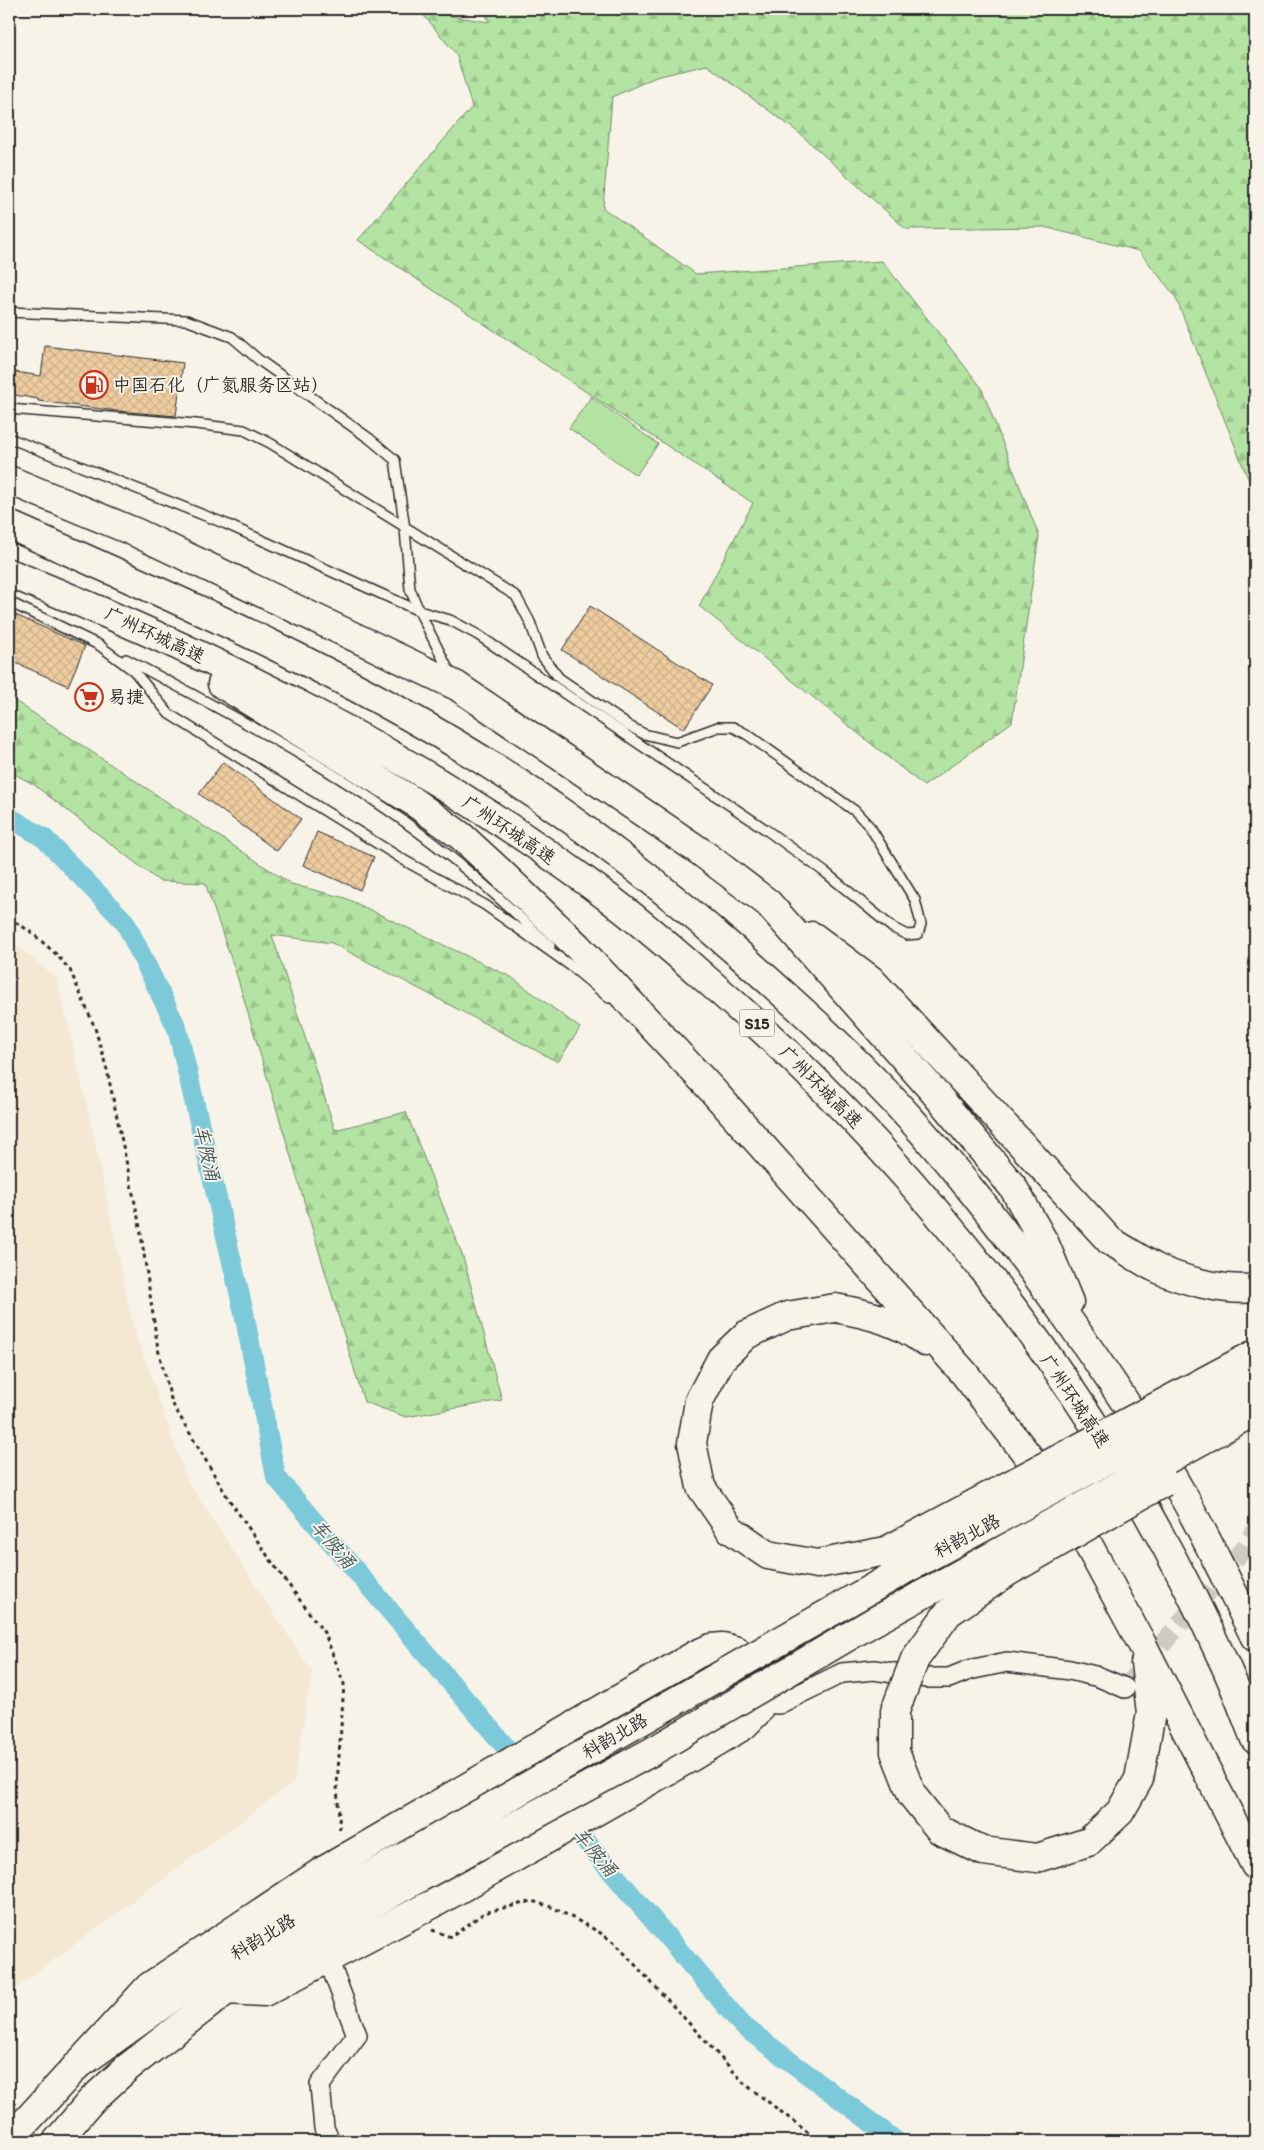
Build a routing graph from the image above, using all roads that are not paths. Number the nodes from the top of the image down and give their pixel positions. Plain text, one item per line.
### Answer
1 (9, 312) edge
2 (9, 409) edge
3 (9, 438) edge
4 (9, 480) edge
5 (9, 525) edge
6 (405, 529) junction
7 (9, 573) edge
8 (9, 602) edge
9 (419, 611) junction
10 (108, 613) junction
11 (96, 643) junction
12 (457, 686) junction
13 (768, 903) junction
14 (571, 966) junction
15 (615, 1004) dead end
16 (636, 1022) dead end
17 (713, 1091) junction
18 (1255, 1288) edge
19 (1090, 1349) junction
20 (1255, 1354) edge
21 (964, 1373) junction
22 (1255, 1380) edge
23 (1255, 1411) edge
24 (1255, 1431) edge
25 (1255, 1637) edge
26 (1142, 1644) junction
27 (1125, 1688) dead end
28 (761, 1703) junction
29 (1255, 1739) edge
30 (1255, 1865) edge
31 (412, 1868) junction
32 (328, 1959) junction
33 (227, 1990) junction
34 (80, 2064) junction
35 (9, 2140) edge
36 (56, 2141) edge
37 (330, 2141) edge

1 - 6 lane
2 - 6 lane
3 - 9 lane
4 - 12 main road
5 - 19 main road, S15
6 - 9 lane
6 - 9 lane
7 - 10 main road, 广州环城高速 / S15
8 - 11 lane
9 - 12 lane
10 - 17 main road
10 - 29 main road, 广州环城高速 / S15
11 - 14 lane
11 - 14 lane
12 - 13 main road
13 - 18 main road
13 - 19 main road
14 - 15 lane
16 - 17 lane
17 - 21 main road
19 - 25 main road, S15
20 - 21 main road, bridge
21 - 26 main road
22 - 31 main road, 科韵北路, bridge
23 - 31 main road, 科韵北路, bridge
24 - 26 main road, bridge
26 - 30 main road
27 - 28 street
28 - 32 main road
28 - 34 main road
31 - 33 main road, 科韵北路
31 - 34 main road, 科韵北路
32 - 33 main road
32 - 37 street
33 - 36 main road, 科韵北路
34 - 35 main road, 科韵北路

